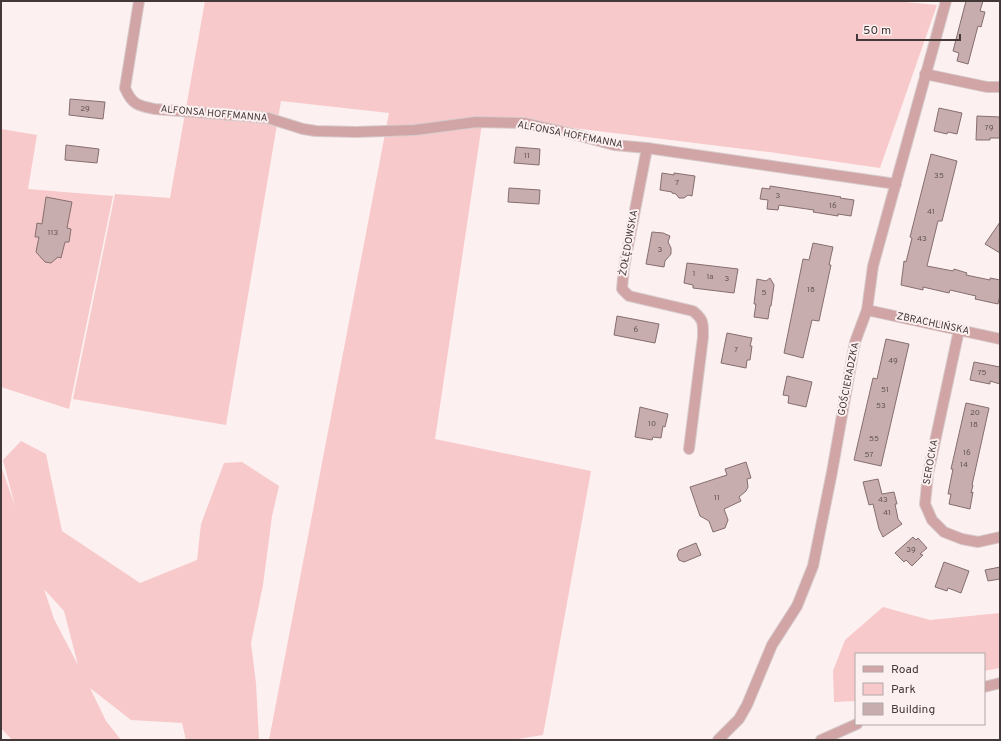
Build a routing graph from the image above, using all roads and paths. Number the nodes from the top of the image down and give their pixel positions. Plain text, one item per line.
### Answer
1 (139, 1) edge
2 (946, 1) edge
3 (926, 74) junction
4 (1000, 87) edge
5 (647, 148) junction
6 (896, 184) junction
7 (866, 310) junction
8 (959, 330) junction
9 (1000, 339) edge
10 (689, 449) dead end
11 (1000, 537) edge
12 (1000, 683) edge
13 (985, 687) edge
14 (855, 725) edge
15 (718, 740) edge
16 (821, 740) edge

1 - 5 street, ALFONSA HOFFMANNA
2 - 3 street, GOŚCIERADZKA
3 - 4 street
3 - 6 street, GOŚCIERADZKA
5 - 6 street, ALFONSA HOFFMANNA
5 - 10 street, ŻOŁĘDOWSKA
6 - 7 street, GOŚCIERADZKA
7 - 8 street, ZBRACHLIŃSKA
7 - 15 street, GOŚCIERADZKA
8 - 9 street, ZBRACHLIŃSKA
8 - 11 street, SEROCKA
12 - 13 street
14 - 16 street

